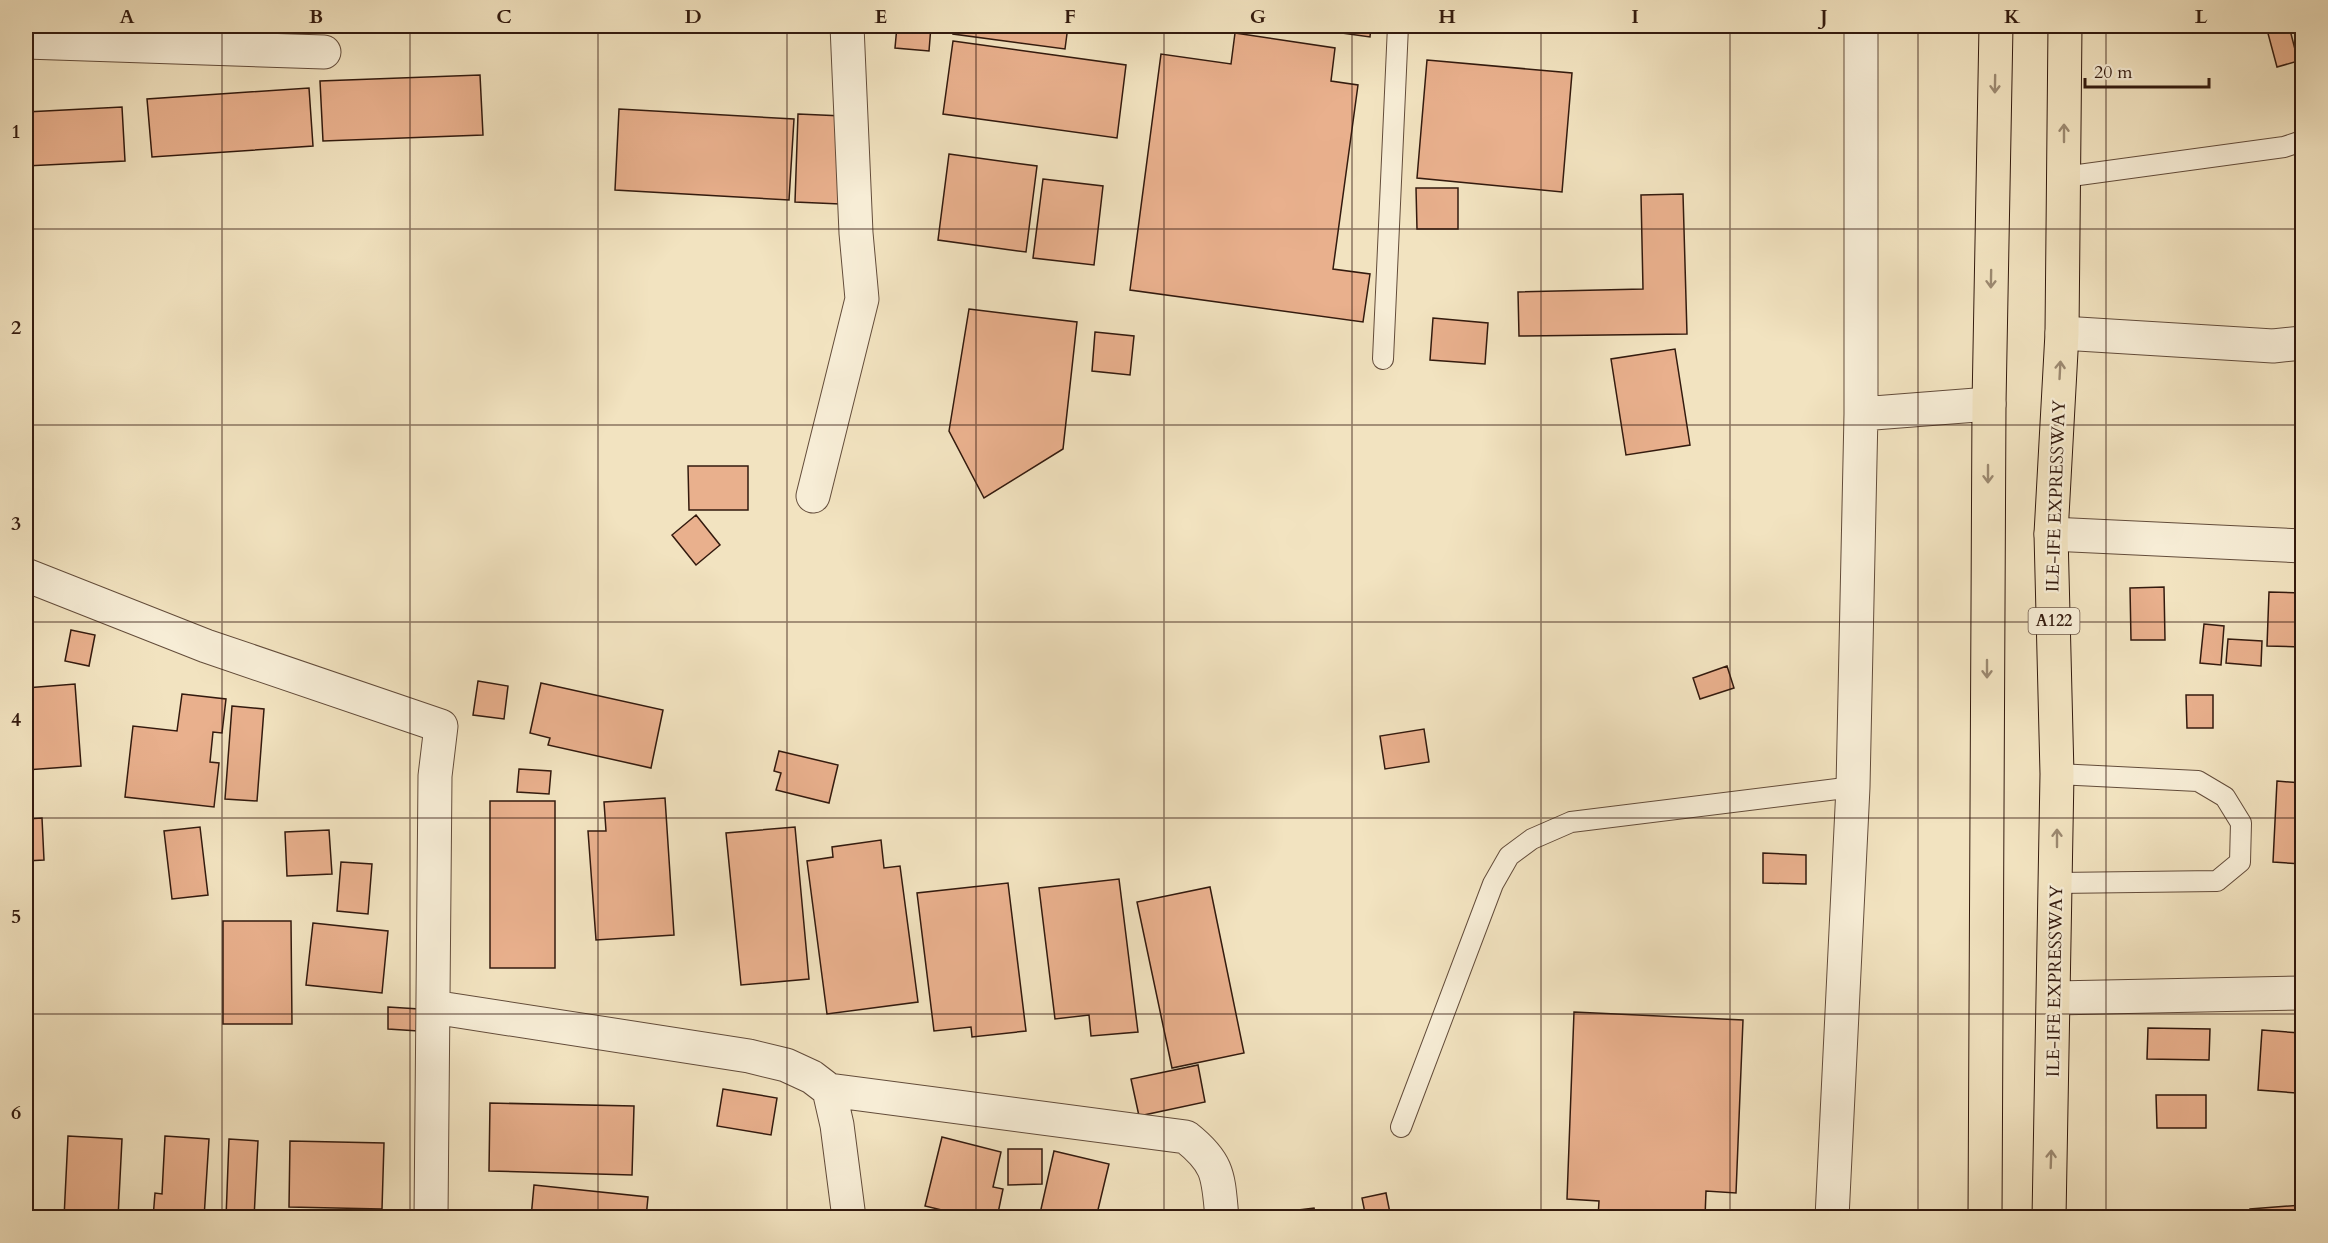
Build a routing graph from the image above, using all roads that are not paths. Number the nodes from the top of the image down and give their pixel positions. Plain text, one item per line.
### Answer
1 (848, 26) edge
2 (1398, 26) edge
3 (1861, 26) edge
4 (1996, 26) edge
5 (2065, 26) edge
6 (26, 42) edge
7 (324, 52) dead end
8 (2302, 141) edge
9 (2064, 177) junction
10 (2062, 333) junction
11 (2302, 343) edge
12 (1383, 359) dead end
13 (1989, 404) junction
14 (1861, 414) junction
15 (813, 496) dead end
16 (2051, 534) junction
17 (2302, 546) edge
18 (26, 575) edge
19 (2057, 774) junction
20 (1853, 787) junction
21 (2056, 883) junction
22 (2302, 993) edge
23 (2055, 998) junction
24 (433, 1007) junction
25 (829, 1090) junction
26 (1401, 1127) dead end
27 (431, 1218) edge
28 (849, 1218) edge
29 (1222, 1218) edge
30 (1832, 1218) edge
31 (1985, 1218) edge
32 (2049, 1218) edge

1 - 15 street
2 - 12 lane
3 - 14 street
4 -> 13 highway
9 -> 5 highway, ILE-IFE EXPRESSWAY / A122
6 - 7 street
8 - 9 lane
9 - 10 highway, ILE-IFE EXPRESSWAY / A122
10 - 11 street
16 -> 10 highway, ILE-IFE EXPRESSWAY / A122
13 - 14 street
13 -> 31 highway
14 - 20 street
16 - 17 street
16 - 19 highway, ILE-IFE EXPRESSWAY / A122
18 - 24 street
21 -> 19 highway, ILE-IFE EXPRESSWAY / A122
19 - 21 lane
20 - 26 lane
20 - 30 street
21 - 23 highway, ILE-IFE EXPRESSWAY / A122
22 - 23 street
32 -> 23 highway, ILE-IFE EXPRESSWAY / A122
24 - 25 street
24 - 27 street
25 - 28 street
25 - 29 street

